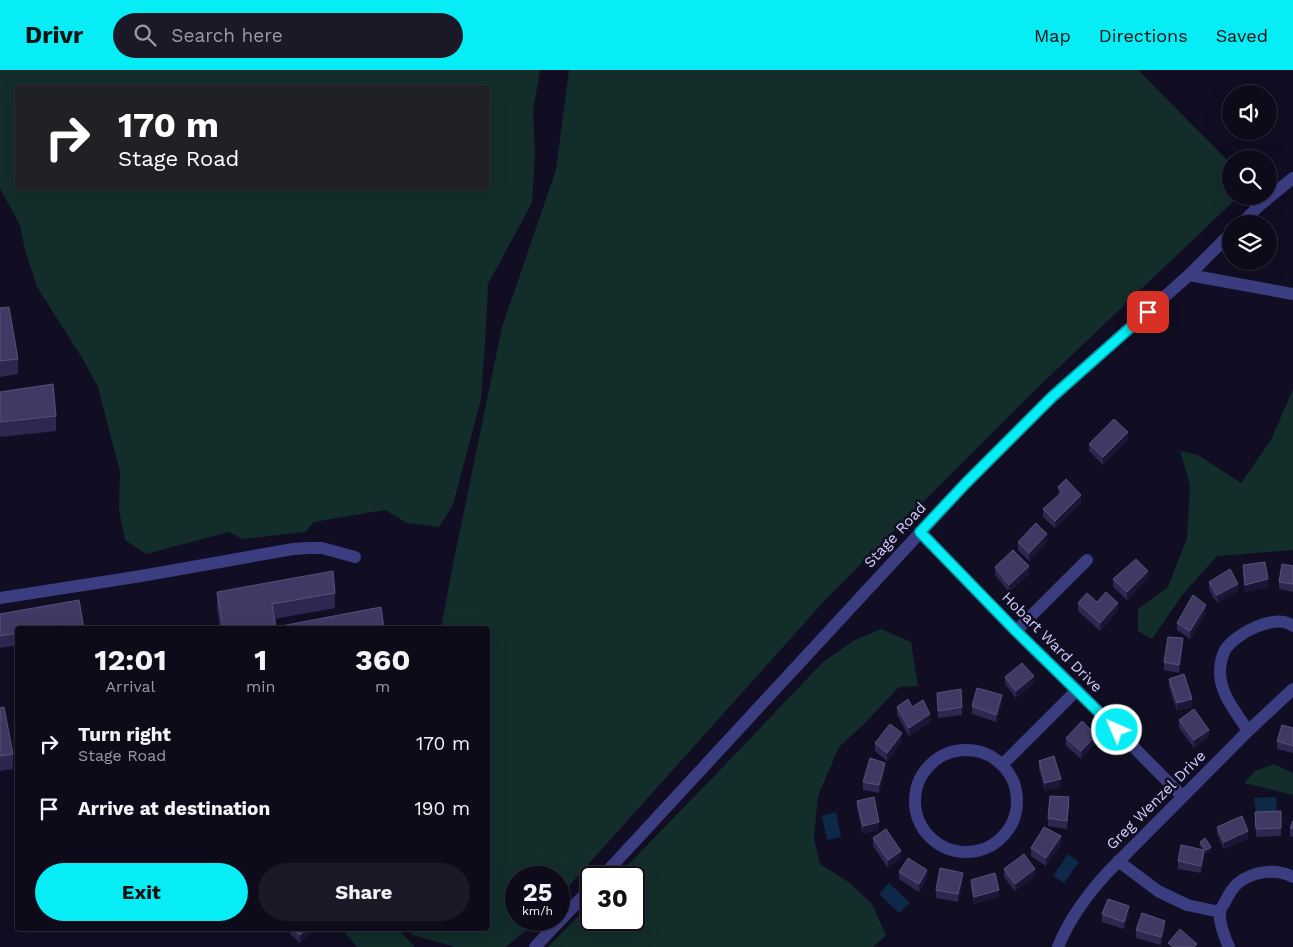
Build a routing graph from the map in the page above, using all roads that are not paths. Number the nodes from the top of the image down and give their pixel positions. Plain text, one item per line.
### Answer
1 (1293, 178) edge
2 (1250, 215) edge
3 (1222, 242) edge
4 (1189, 275) junction
5 (1293, 294) edge
6 (920, 532) junction
7 (355, 557) dead end
8 (1087, 560) dead end
9 (0, 598) edge
10 (1293, 626) edge
11 (1016, 631) junction
12 (1293, 689) edge
13 (1077, 690) junction
14 (1248, 731) junction
15 (1004, 763) junction
16 (1182, 796) junction
17 (1118, 861) junction
18 (612, 866) edge
19 (1293, 877) edge
20 (580, 900) edge
21 (1220, 912) junction
22 (535, 947) edge
23 (1058, 947) edge
24 (1229, 947) edge

1 - 2 street
3 - 4 street, Stage Road
4 - 5 street
4 - 6 street, Stage Road
6 - 11 street, Hobart Ward Drive
6 - 18 street, Stage Road
7 - 9 street
8 - 11 street
10 - 14 street
11 - 13 street, Hobart Ward Drive
12 - 14 street, Greg Wenzel Drive
13 - 15 street
13 - 16 street, Hobart Ward Drive
14 - 16 street, Greg Wenzel Drive
15 - 15 street
16 - 17 street, Greg Wenzel Drive
17 - 21 street
17 - 23 street, Greg Wenzel Drive
19 - 21 street
20 - 22 street
21 - 24 street

